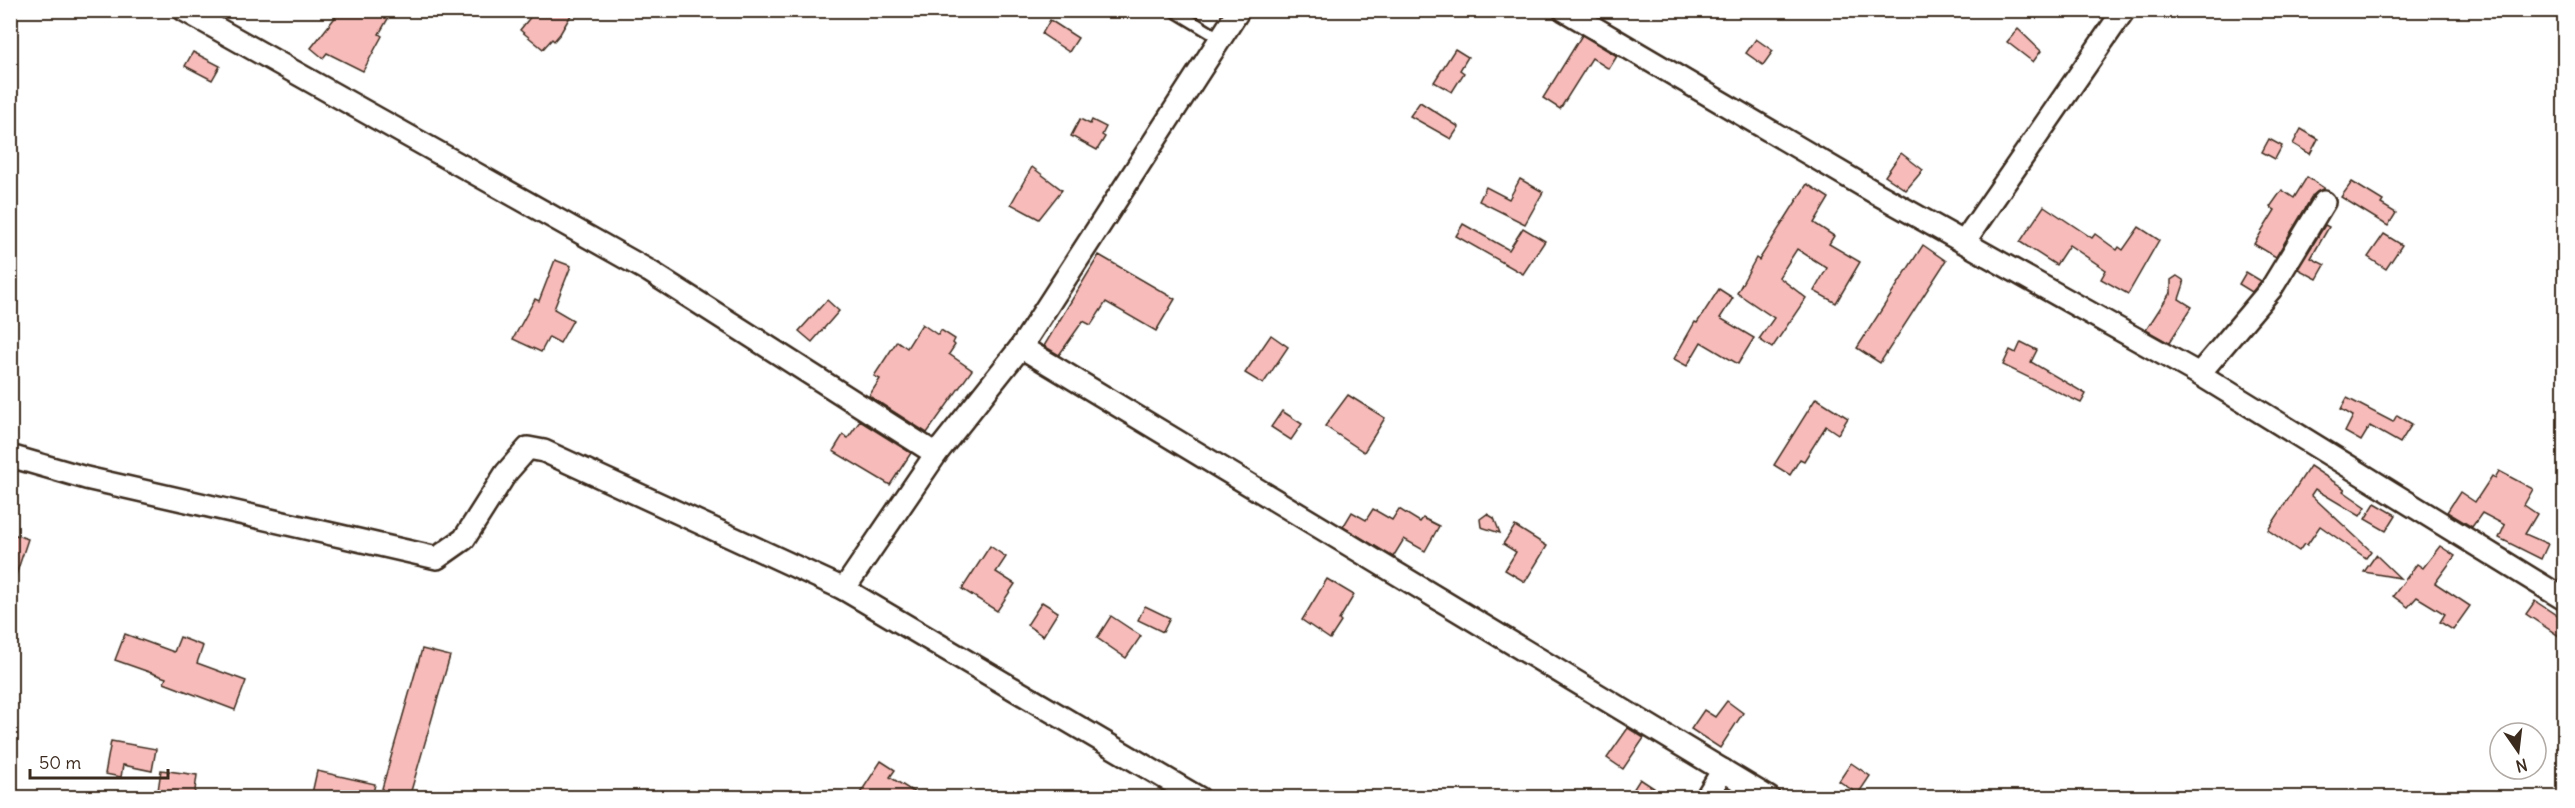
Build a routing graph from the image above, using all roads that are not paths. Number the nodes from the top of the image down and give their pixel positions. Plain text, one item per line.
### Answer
1 (184, 10) edge
2 (1173, 10) edge
3 (1239, 10) edge
4 (1564, 10) edge
5 (2124, 10) edge
6 (1221, 39) junction
7 (2324, 202) dead end
8 (1964, 242) junction
9 (1021, 347) junction
10 (2199, 374) junction
11 (936, 454) junction
12 (10, 456) edge
13 (844, 589) junction
14 (2565, 599) edge
15 (1723, 770) junction
16 (1199, 798) edge
17 (1706, 798) edge
18 (1769, 798) edge

1 - 11 street
2 - 6 lane
3 - 6 street
4 - 8 street
5 - 8 street
6 - 9 street
7 - 10 street
8 - 10 street
9 - 11 street
9 - 15 street
10 - 14 street
11 - 13 street
12 - 13 street
13 - 16 street
15 - 17 street
15 - 18 street

